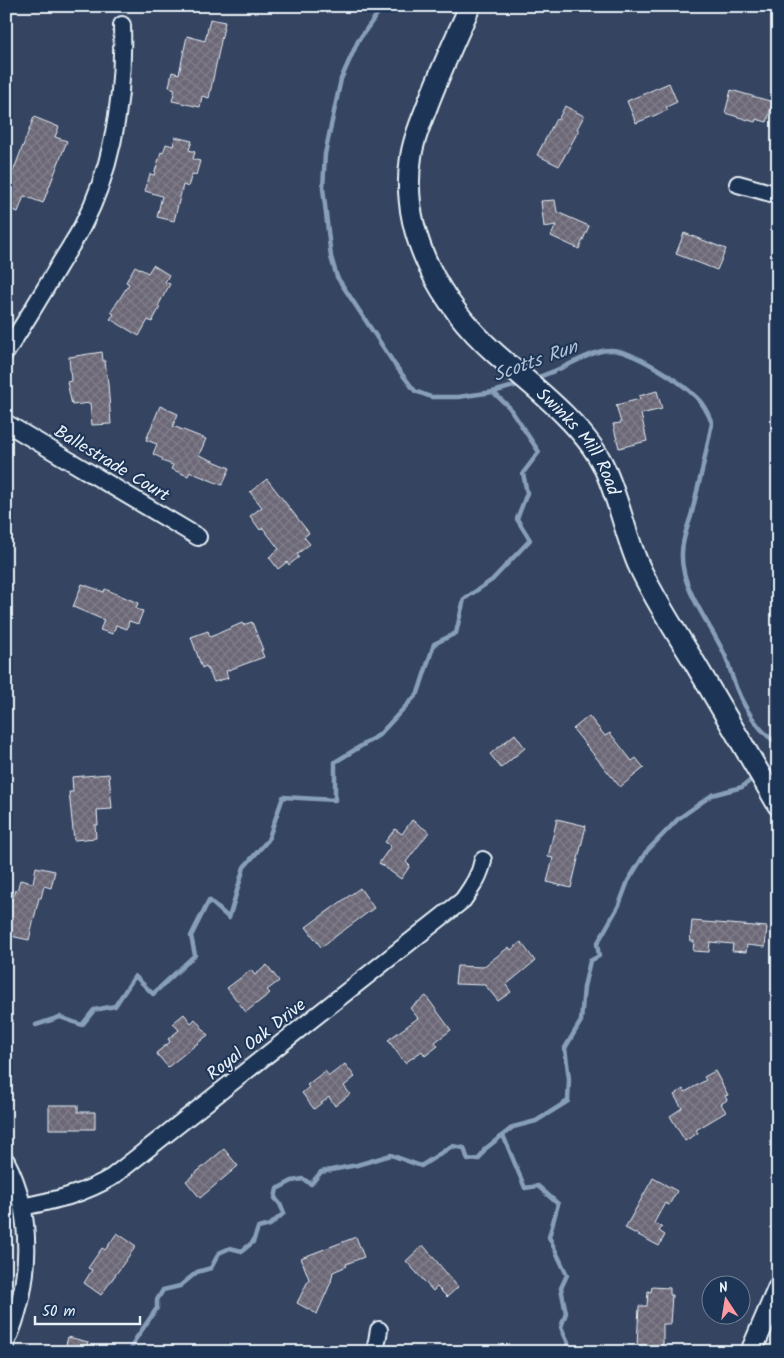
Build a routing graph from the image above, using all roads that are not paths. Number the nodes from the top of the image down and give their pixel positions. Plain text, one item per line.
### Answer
1 (470, 6) edge
2 (122, 25) dead end
3 (738, 184) dead end
4 (778, 195) edge
5 (6, 352) edge
6 (6, 423) edge
7 (198, 537) dead end
8 (778, 805) edge
9 (483, 860) dead end
10 (6, 1161) edge
11 (22, 1207) junction
12 (778, 1289) edge
13 (379, 1330) dead end
14 (6, 1343) edge
15 (375, 1352) edge
16 (752, 1352) edge

1 - 8 street, Swinks Mill Road
2 - 5 street
3 - 4 street
6 - 7 street, Ballestrade Court
9 - 11 street, Royal Oak Drive
10 - 11 street
11 - 14 street
12 - 16 street
13 - 15 street

